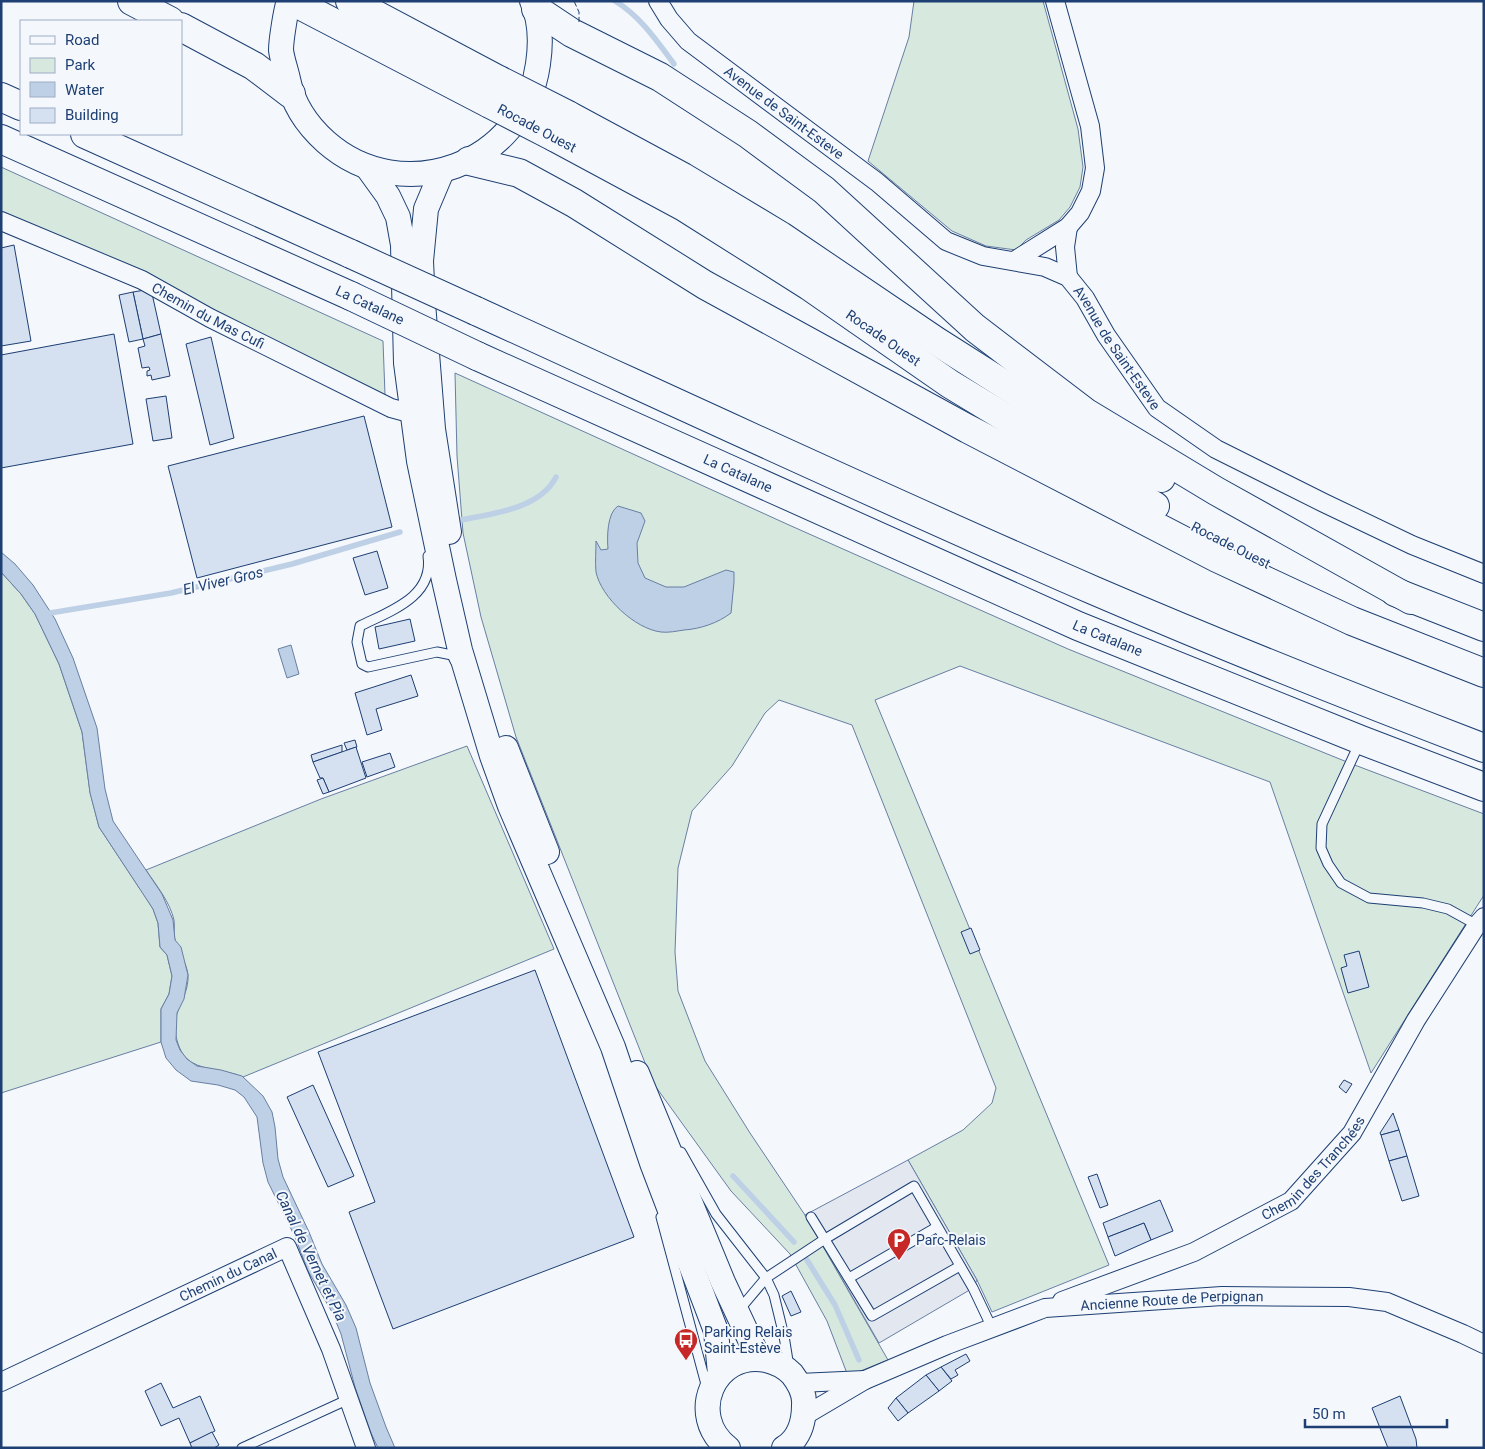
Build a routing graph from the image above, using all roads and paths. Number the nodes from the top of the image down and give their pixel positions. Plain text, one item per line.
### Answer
1 (132, 1) edge
2 (290, 1) edge
3 (350, 1) edge
4 (658, 1) edge
5 (1055, 1) edge
6 (534, 5) edge
7 (168, 20) edge
8 (182, 28) edge
9 (495, 92) junction
10 (291, 94) junction
11 (1, 97) edge
12 (20, 106) edge
13 (561, 126) junction
14 (87, 135) edge
15 (1, 139) edge
16 (469, 161) junction
17 (367, 167) junction
18 (442, 171) junction
19 (1, 221) edge
20 (1068, 227) junction
21 (1014, 261) junction
22 (1068, 277) junction
23 (413, 414) junction
24 (419, 461) junction
25 (1484, 574) edge
26 (1411, 600) junction
27 (1484, 627) edge
28 (1484, 656) edge
29 (1484, 673) edge
30 (1361, 740) junction
31 (1484, 748) edge
32 (1484, 787) edge
33 (510, 806) junction
34 (1480, 921) edge
35 (634, 1065) junction
36 (652, 1163) junction
37 (811, 1217) dead end
38 (937, 1227) junction
39 (825, 1240) junction
40 (960, 1266) junction
41 (766, 1278) junction
42 (849, 1278) junction
43 (1045, 1308) junction
44 (737, 1311) junction
45 (992, 1328) junction
46 (1484, 1344) edge
47 (759, 1359) junction
48 (720, 1374) junction
49 (794, 1378) junction
50 (865, 1380) junction
51 (1, 1382) edge
52 (708, 1395) junction
53 (349, 1399) junction
54 (804, 1416) junction
55 (724, 1446) edge
56 (242, 1448) edge
57 (366, 1448) edge
58 (784, 1448) edge

1 - 7 highway
2 - 9 highway, Rocade Ouest
2 - 10 main road
3 - 9 highway, Rocade Ouest
4 - 21 street, Avenue de Saint-Esteve
5 - 20 street
6 - 16 main road
6 - 26 highway
8 - 10 highway
9 - 13 highway, Rocade Ouest, bridge
10 - 17 main road
11 - 12 highway
13 - 26 highway, Rocade Ouest
13 - 28 highway, Rocade Ouest
14 - 31 highway, bridge
15 - 30 highway, La Catalane, bridge
16 - 18 main road
16 - 29 highway
17 - 18 main road
17 - 23 main road
18 - 35 main road
19 - 23 street, Chemin du Mas Cufi
20 - 21 street
20 - 22 street
21 - 22 street, Avenue de Saint-Esteve
22 - 25 street, Avenue de Saint-Esteve
23 - 24 main road
24 - 33 main road
24 - 33 lane
26 - 27 highway, Rocade Ouest
30 - 32 highway, La Catalane
30 - 34 lane
33 - 36 main road
34 - 43 street, Chemin des Tranchées
35 - 41 lane
35 - 44 main road
36 - 48 main road
36 - 52 lane
37 - 39 lane
38 - 39 lane
38 - 40 lane
38 - 42 lane
39 - 41 lane
39 - 42 lane
40 - 42 lane
40 - 45 lane
41 - 44 lane
41 - 49 lane
43 - 45 street, Ancienne Route de Perpignan
43 - 46 street, Ancienne Route de Perpignan
44 - 47 main road
45 - 50 street, Ancienne Route de Perpignan
47 - 48 main road
47 - 49 main road
48 - 52 main road
49 - 50 street, Ancienne Route de Perpignan
49 - 54 main road
50 - 54 street, Ancienne Route de Perpignan
51 - 53 street, Chemin du Canal
52 - 55 main road
53 - 56 lane
53 - 57 street, Chemin du Canal
54 - 58 main road

